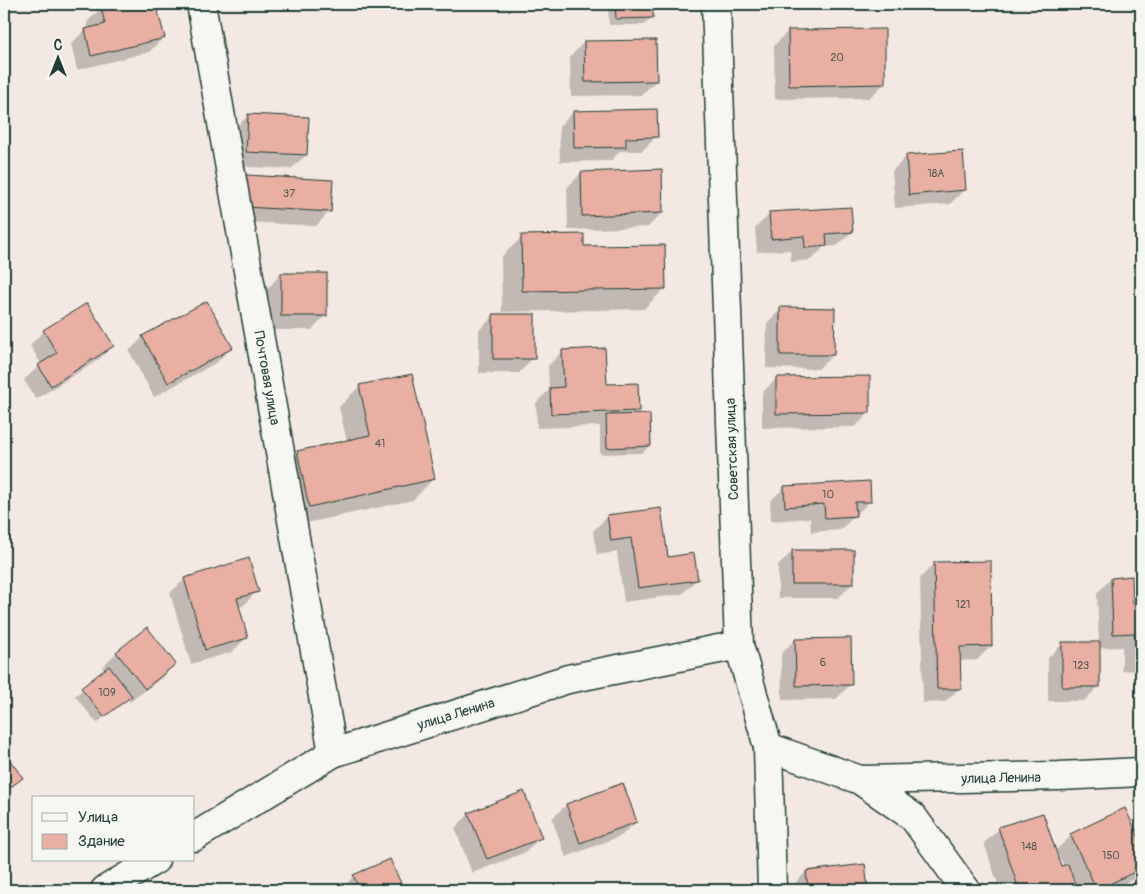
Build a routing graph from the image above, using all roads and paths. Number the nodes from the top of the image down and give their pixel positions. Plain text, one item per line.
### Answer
1 (201, 4) edge
2 (716, 4) edge
3 (739, 645) junction
4 (768, 746) junction
5 (333, 753) junction
6 (1141, 772) edge
7 (860, 780) junction
8 (195, 836) edge
9 (152, 862) edge
10 (105, 890) edge
11 (772, 890) edge
12 (966, 890) edge

1 - 5 street, Почтовая улица
2 - 3 street, Советская улица
3 - 4 street, Советская улица
3 - 5 street, улица Ленина
4 - 7 street
4 - 11 street, Советская улица
5 - 8 street, улица Ленина
6 - 7 street, улица Ленина
7 - 12 street
9 - 10 street

